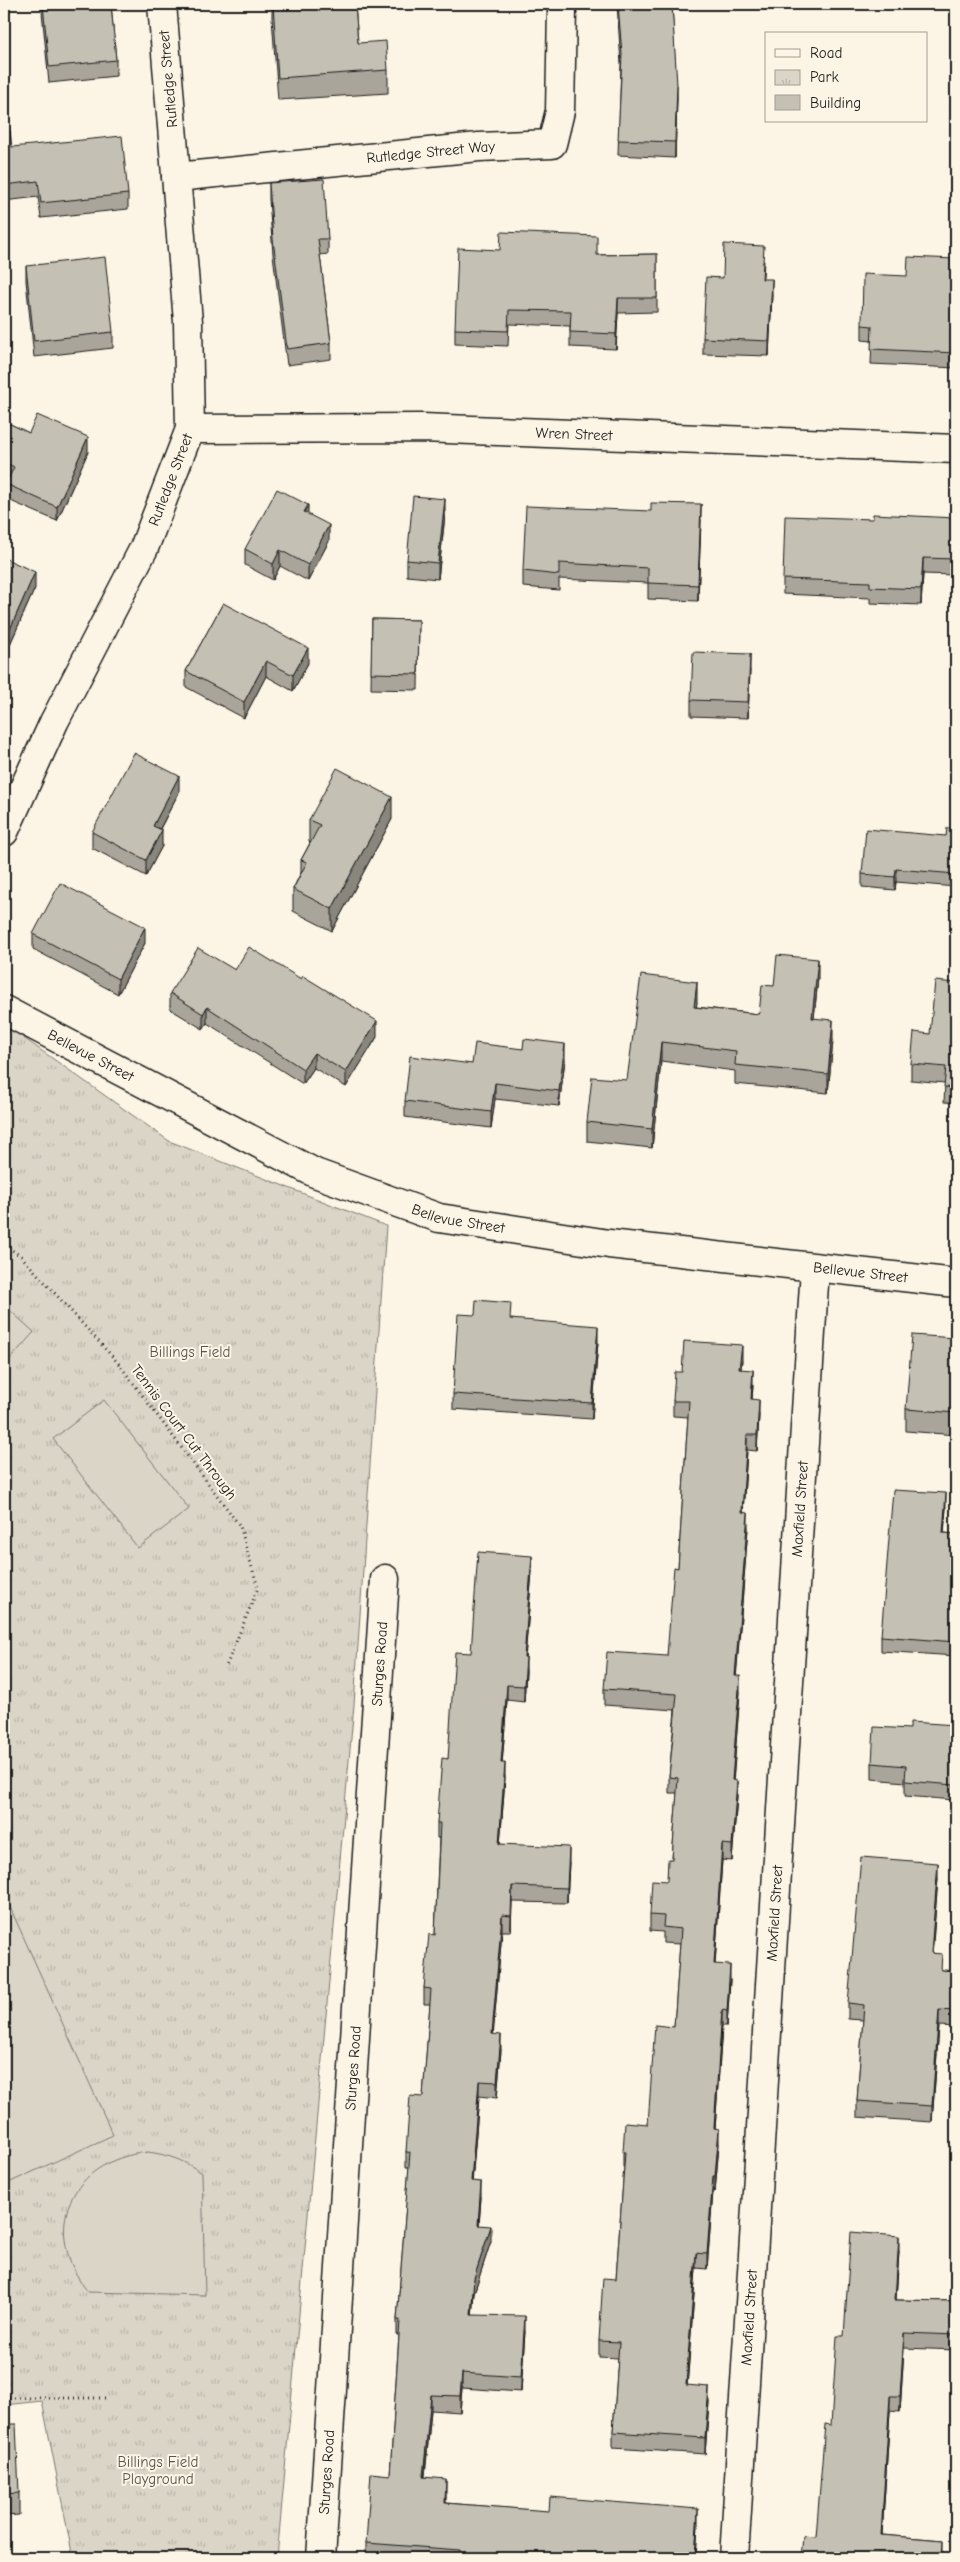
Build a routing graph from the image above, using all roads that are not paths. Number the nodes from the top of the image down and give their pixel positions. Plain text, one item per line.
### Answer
1 (162, 4) edge
2 (562, 10) dead end
3 (176, 177) junction
4 (190, 429) junction
5 (956, 449) edge
6 (4, 832) edge
7 (4, 1010) edge
8 (816, 1268) junction
9 (956, 1283) edge
10 (385, 1579) dead end
11 (321, 2558) edge
12 (734, 2558) edge

1 - 3 street, Rutledge Street
2 - 3 street, Rutledge Street Way
3 - 4 street, Rutledge Street
4 - 5 street, Wren Street
4 - 6 street, Rutledge Street
7 - 8 street, Bellevue Street
8 - 9 street, Bellevue Street
8 - 12 street, Maxfield Street
10 - 11 street, Sturges Road

